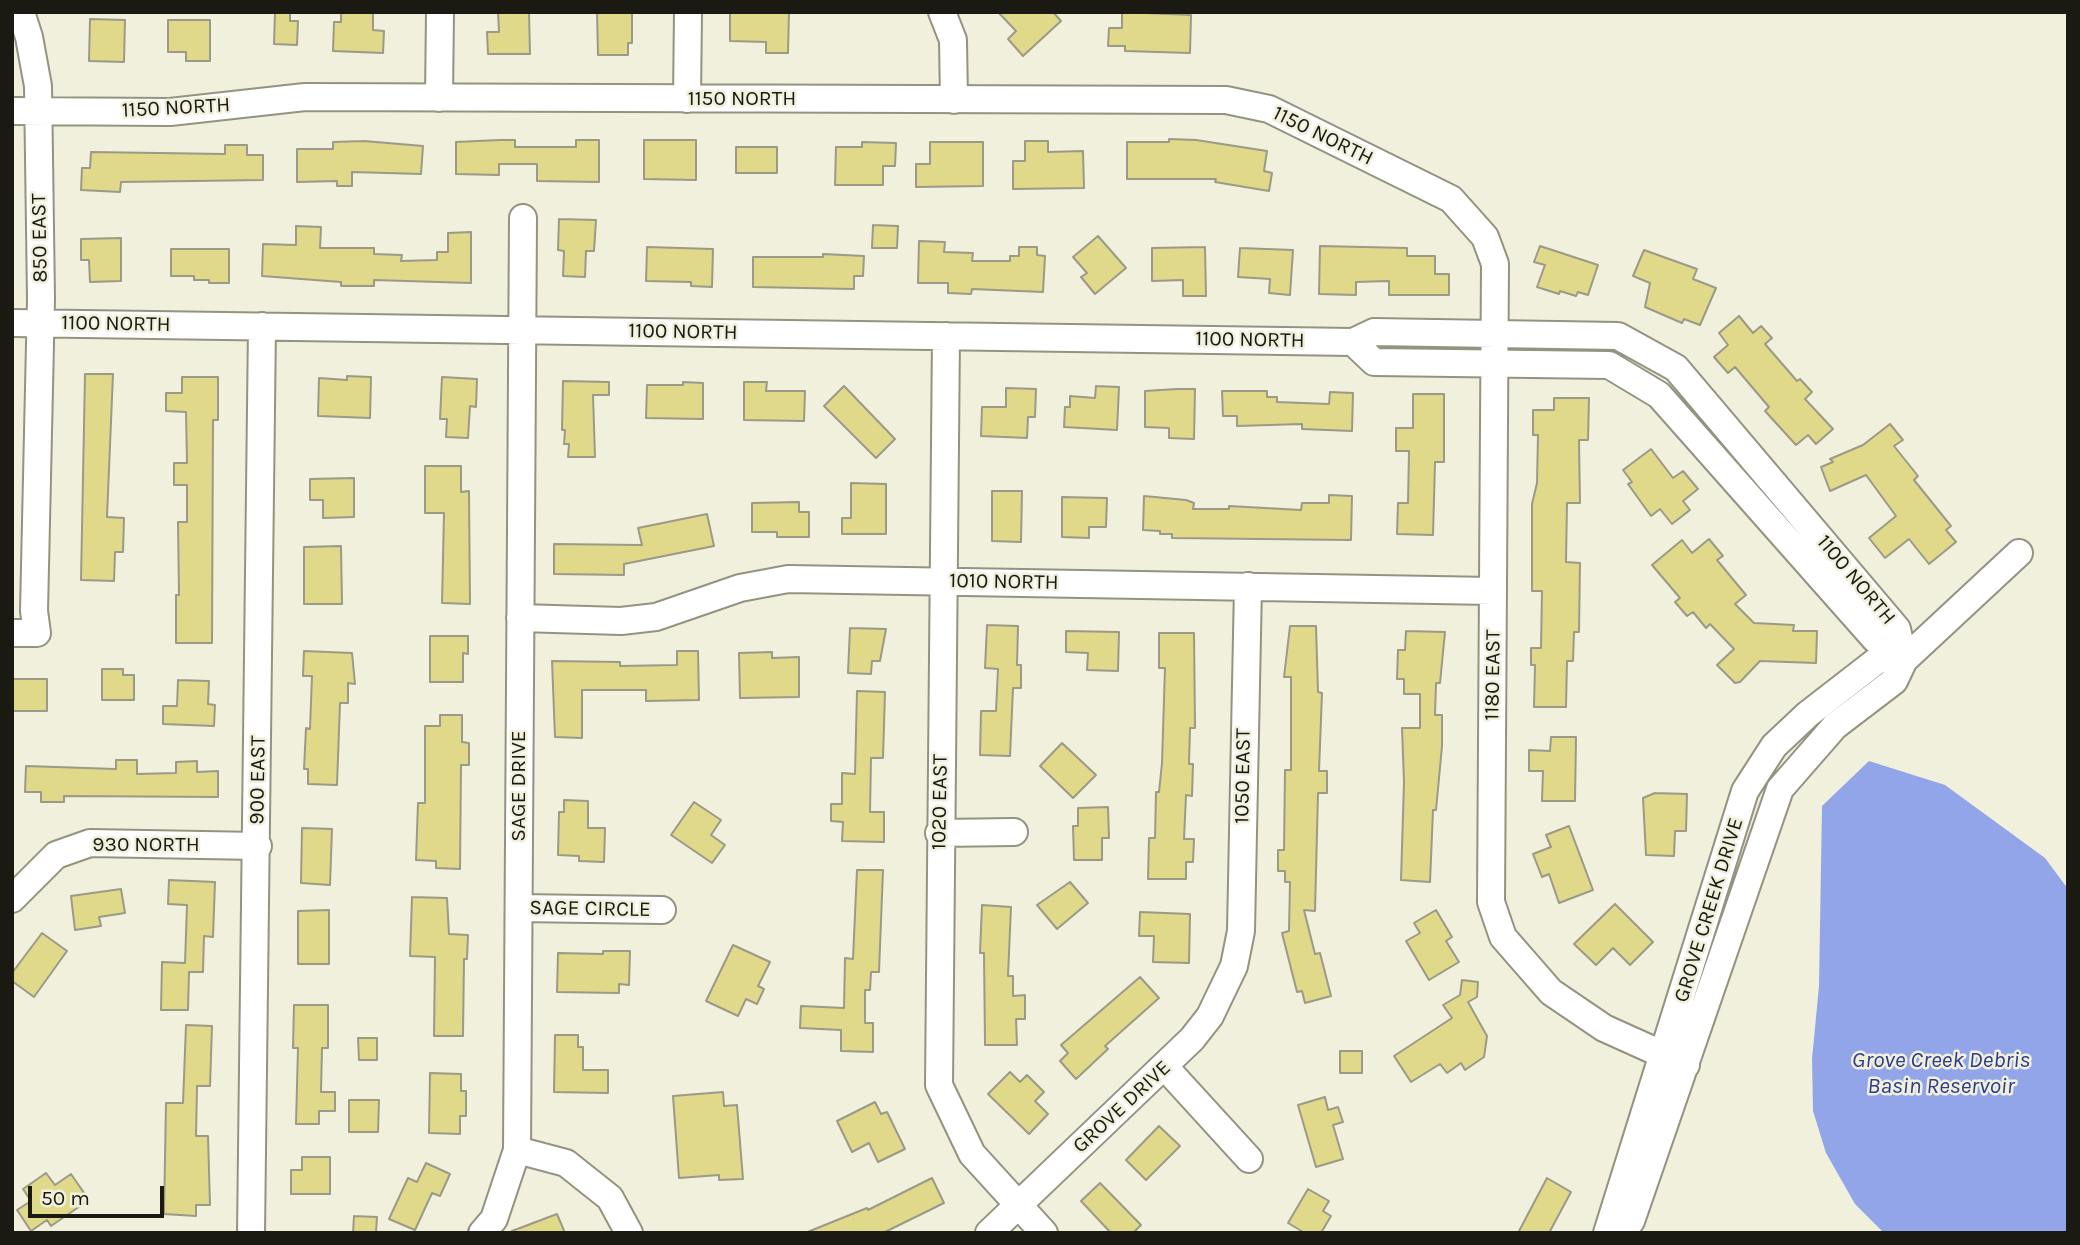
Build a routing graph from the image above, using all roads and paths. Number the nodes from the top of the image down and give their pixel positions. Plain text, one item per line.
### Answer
1 (21, 12) edge
2 (440, 12) edge
3 (688, 12) edge
4 (942, 12) edge
5 (439, 98) junction
6 (687, 99) junction
7 (954, 100) junction
8 (12, 111) edge
9 (39, 111) junction
10 (1451, 199) joint
11 (523, 218) dead end
12 (12, 323) edge
13 (40, 323) junction
14 (262, 326) junction
15 (521, 330) junction
16 (1496, 334) junction
17 (946, 336) junction
18 (1353, 342) junction
19 (1496, 364) junction
20 (2019, 553) dead end
21 (942, 581) junction
22 (1248, 586) junction
23 (1493, 591) junction
24 (520, 618) junction
25 (25, 633) edge
26 (1904, 660) junction
27 (1014, 832) dead end
28 (939, 833) junction
29 (258, 846) junction
30 (12, 899) edge
31 (519, 908) junction
32 (662, 910) dead end
33 (1234, 966) joint
34 (1675, 1061) junction
35 (1165, 1067) junction
36 (517, 1150) junction
37 (1249, 1159) dead end
38 (1020, 1206) junction
39 (250, 1233) edge
40 (482, 1233) edge
41 (628, 1233) edge
42 (989, 1233) edge
43 (1044, 1233) edge
44 (1607, 1233) edge
45 (1622, 1233) edge

1 - 9 street, 850 EAST
2 - 5 street
3 - 6 street
4 - 7 street
5 - 6 street, 1150 NORTH
5 - 9 street, 1150 NORTH
6 - 7 street, 1150 NORTH
7 - 10 street, 1150 NORTH
8 - 9 street, 1150 NORTH
9 - 13 street, 850 EAST
10 - 16 street, 1180 EAST
11 - 15 street, SAGE DRIVE
12 - 13 street, 1100 NORTH
13 - 14 street, 1100 NORTH
13 - 25 street, 850 EAST
14 - 15 street, 1100 NORTH
14 - 29 street, 900 EAST
15 - 17 street, 1100 NORTH
15 - 24 street, SAGE DRIVE
16 - 18 street, 1100 NORTH
16 - 19 street, 1180 EAST
16 - 26 street, 1100 NORTH
17 - 18 street, 1100 NORTH
17 - 21 street, 1020 EAST
18 - 19 street, 1100 NORTH
19 - 23 street, 1180 EAST
19 - 26 street, 1100 NORTH
20 - 26 street, GROVE CREEK DRIVE
21 - 22 street, 1010 NORTH
21 - 24 street, 1010 NORTH
21 - 28 street, 1020 EAST
22 - 23 street, 1010 NORTH
22 - 33 street, 1050 EAST
23 - 34 street, 1180 EAST
24 - 31 street, SAGE DRIVE
26 - 34 street, GROVE CREEK DRIVE
27 - 28 street
28 - 38 street, 1020 EAST
29 - 30 street, 930 NORTH
29 - 39 street, 900 EAST
31 - 32 street, SAGE CIRCLE
31 - 36 street, SAGE DRIVE
33 - 35 street, GROVE DRIVE
34 - 44 street, GROVE CREEK DRIVE
34 - 45 street, GROVE CREEK DRIVE
35 - 37 street
35 - 38 street, GROVE DRIVE
36 - 40 street, SAGE DRIVE
36 - 41 street
38 - 42 street, GROVE DRIVE
38 - 43 street, 1020 EAST

